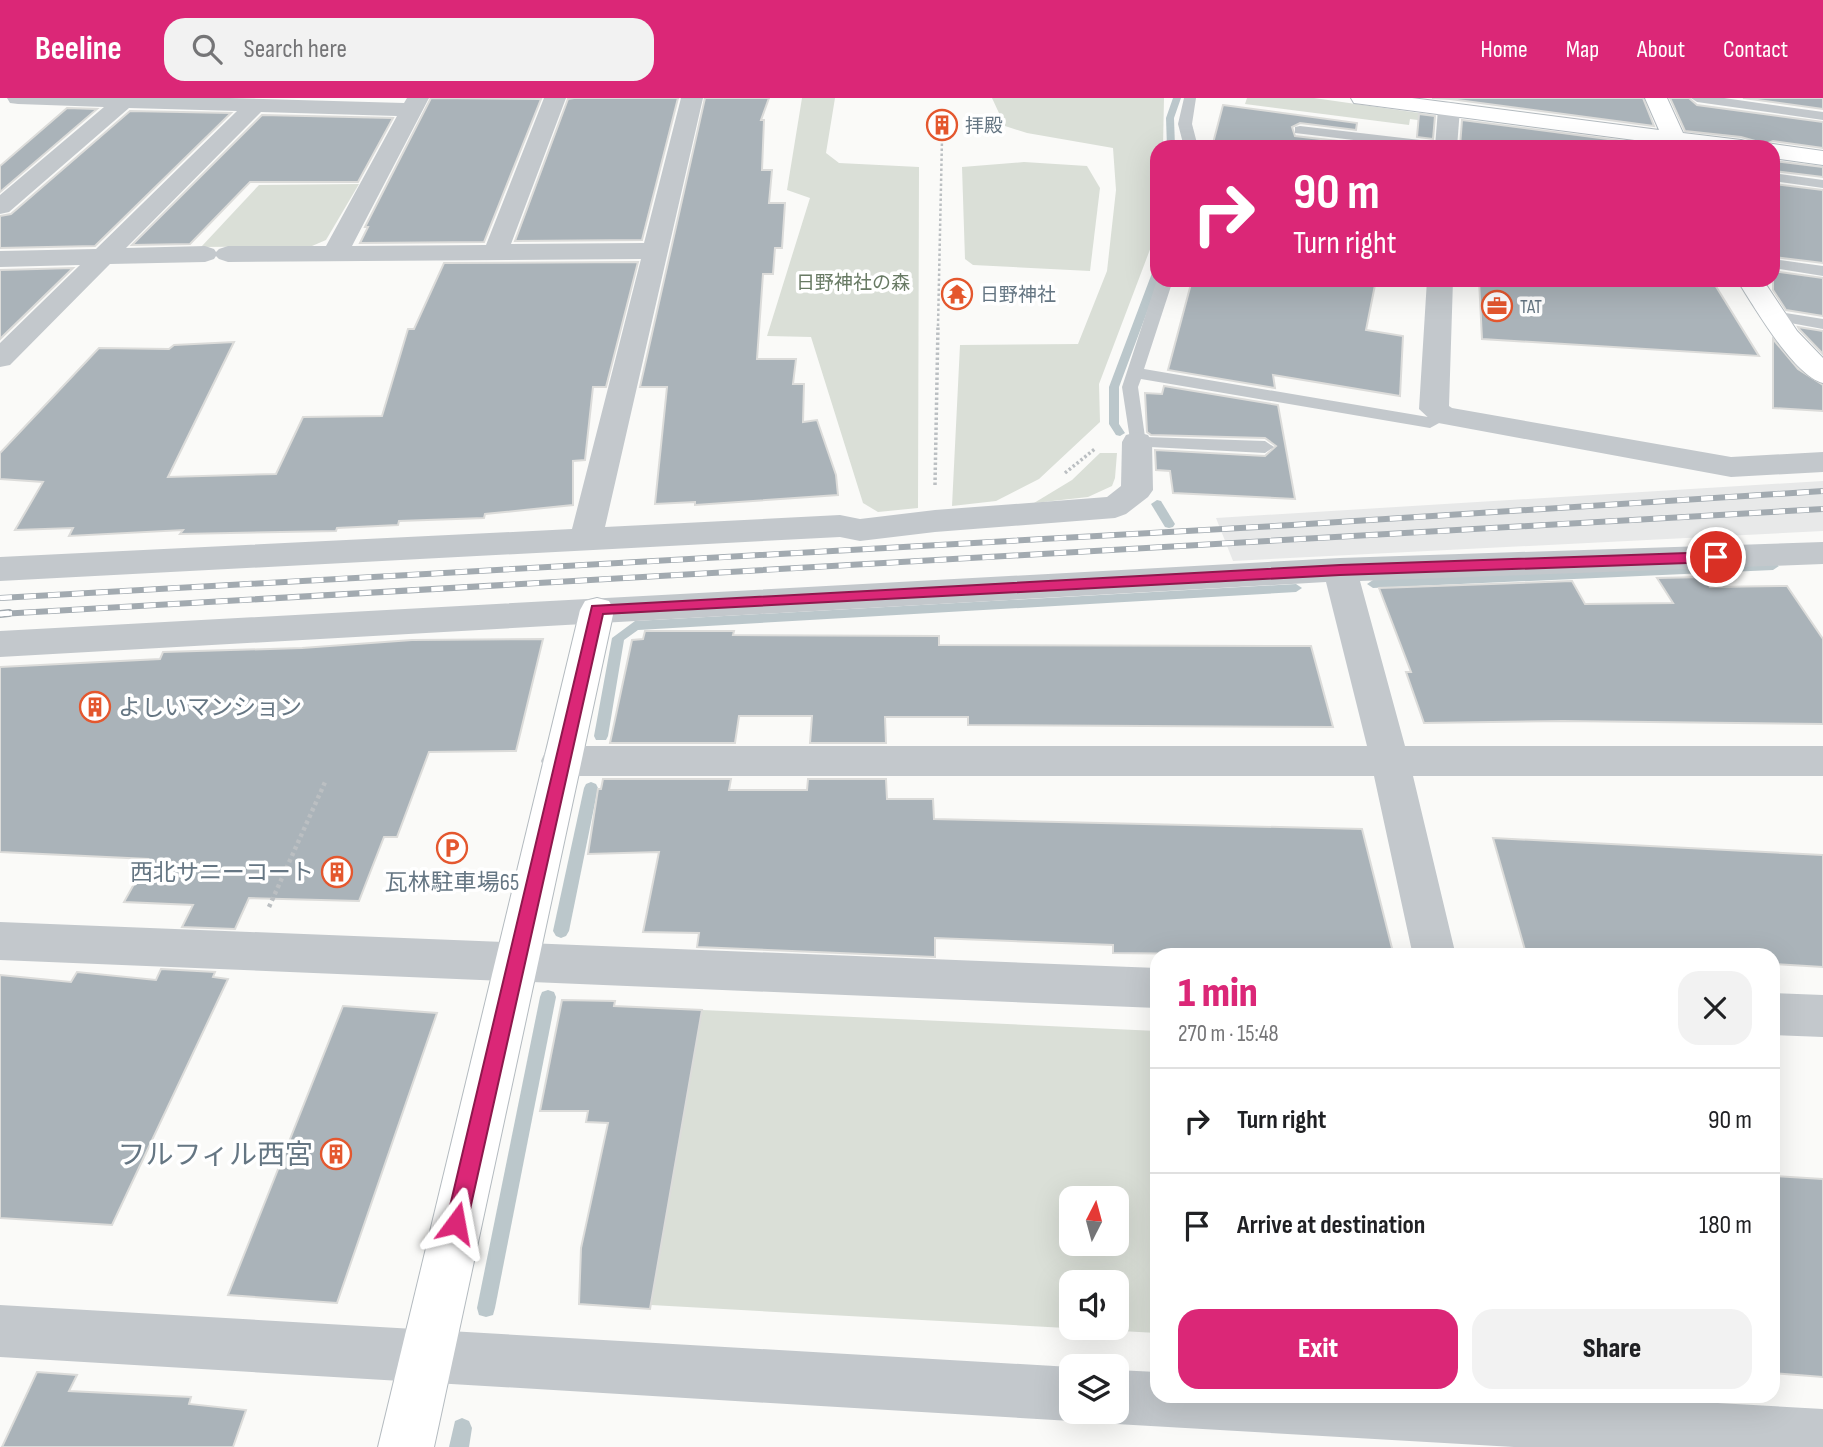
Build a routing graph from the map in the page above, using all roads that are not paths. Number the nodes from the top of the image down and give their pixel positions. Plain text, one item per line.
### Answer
1 (18, 98) edge
2 (555, 98) edge
3 (692, 98) edge
4 (1190, 98) edge
5 (1362, 98) edge
6 (1656, 98) edge
7 (1697, 98) edge
8 (123, 102) junction
9 (289, 102) edge
10 (414, 104) edge
11 (1440, 105) edge
12 (255, 106) junction
13 (1823, 116) edge
14 (1300, 130) dead end
15 (1189, 140) edge
16 (1386, 140) edge
17 (1445, 140) edge
18 (1657, 140) edge
19 (1675, 140) edge
20 (1780, 152) edge
21 (1823, 158) edge
22 (1780, 178) edge
23 (1823, 184) edge
24 (0, 207) edge
25 (496, 251) junction
26 (656, 251) junction
27 (335, 253) junction
28 (105, 256) junction
29 (0, 259) edge
30 (1780, 265) edge
31 (1823, 271) edge
32 (1163, 287) edge
33 (1440, 287) edge
34 (1755, 287) edge
35 (1774, 316) junction
36 (1823, 324) edge
37 (0, 359) edge
38 (1135, 373) junction
39 (1823, 374) edge
40 (1443, 416) junction
41 (1137, 442) junction
42 (1265, 447) dead end
43 (1823, 462) edge
44 (586, 538) junction
45 (1823, 553) edge
46 (0, 569) edge
47 (1340, 570) junction
48 (597, 610) junction
49 (0, 644) edge
50 (561, 761) junction
51 (1390, 761) junction
52 (1823, 761) edge
53 (0, 941) edge
54 (1433, 948) edge
55 (518, 962) junction
56 (1150, 988) edge
57 (1780, 1014) edge
58 (1823, 1016) edge
59 (0, 1331) edge
60 (426, 1354) junction
61 (1059, 1393) edge
62 (1129, 1398) edge
63 (1150, 1399) edge
64 (1219, 1403) edge
65 (1563, 1423) edge
66 (1823, 1437) edge
67 (406, 1447) edge

1 - 8 street
2 - 25 street
3 - 26 street
4 - 15 lane
5 - 11 street
6 - 19 street
7 - 13 lane
8 - 12 street
8 - 24 street
9 - 10 street
9 - 12 street
10 - 27 street
11 - 17 street
11 - 18 street
12 - 28 street
14 - 16 lane
20 - 21 street
22 - 23 lane
25 - 26 street
25 - 27 street
26 - 44 street
27 - 28 street
28 - 29 street
28 - 37 street
30 - 31 lane
32 - 38 lane
33 - 40 street
34 - 35 street
35 - 36 lane
35 - 39 street
38 - 40 lane
38 - 41 lane
40 - 43 street
41 - 42 lane
41 - 44 street
44 - 46 street
45 - 47 street
47 - 48 street
47 - 51 street
48 - 49 street
48 - 50 street
50 - 51 street
50 - 55 street
51 - 52 street
51 - 54 street
53 - 55 street
55 - 56 street
55 - 60 street
57 - 58 street
59 - 60 street
60 - 61 street
60 - 67 street
62 - 63 street
64 - 65 street
65 - 66 street

